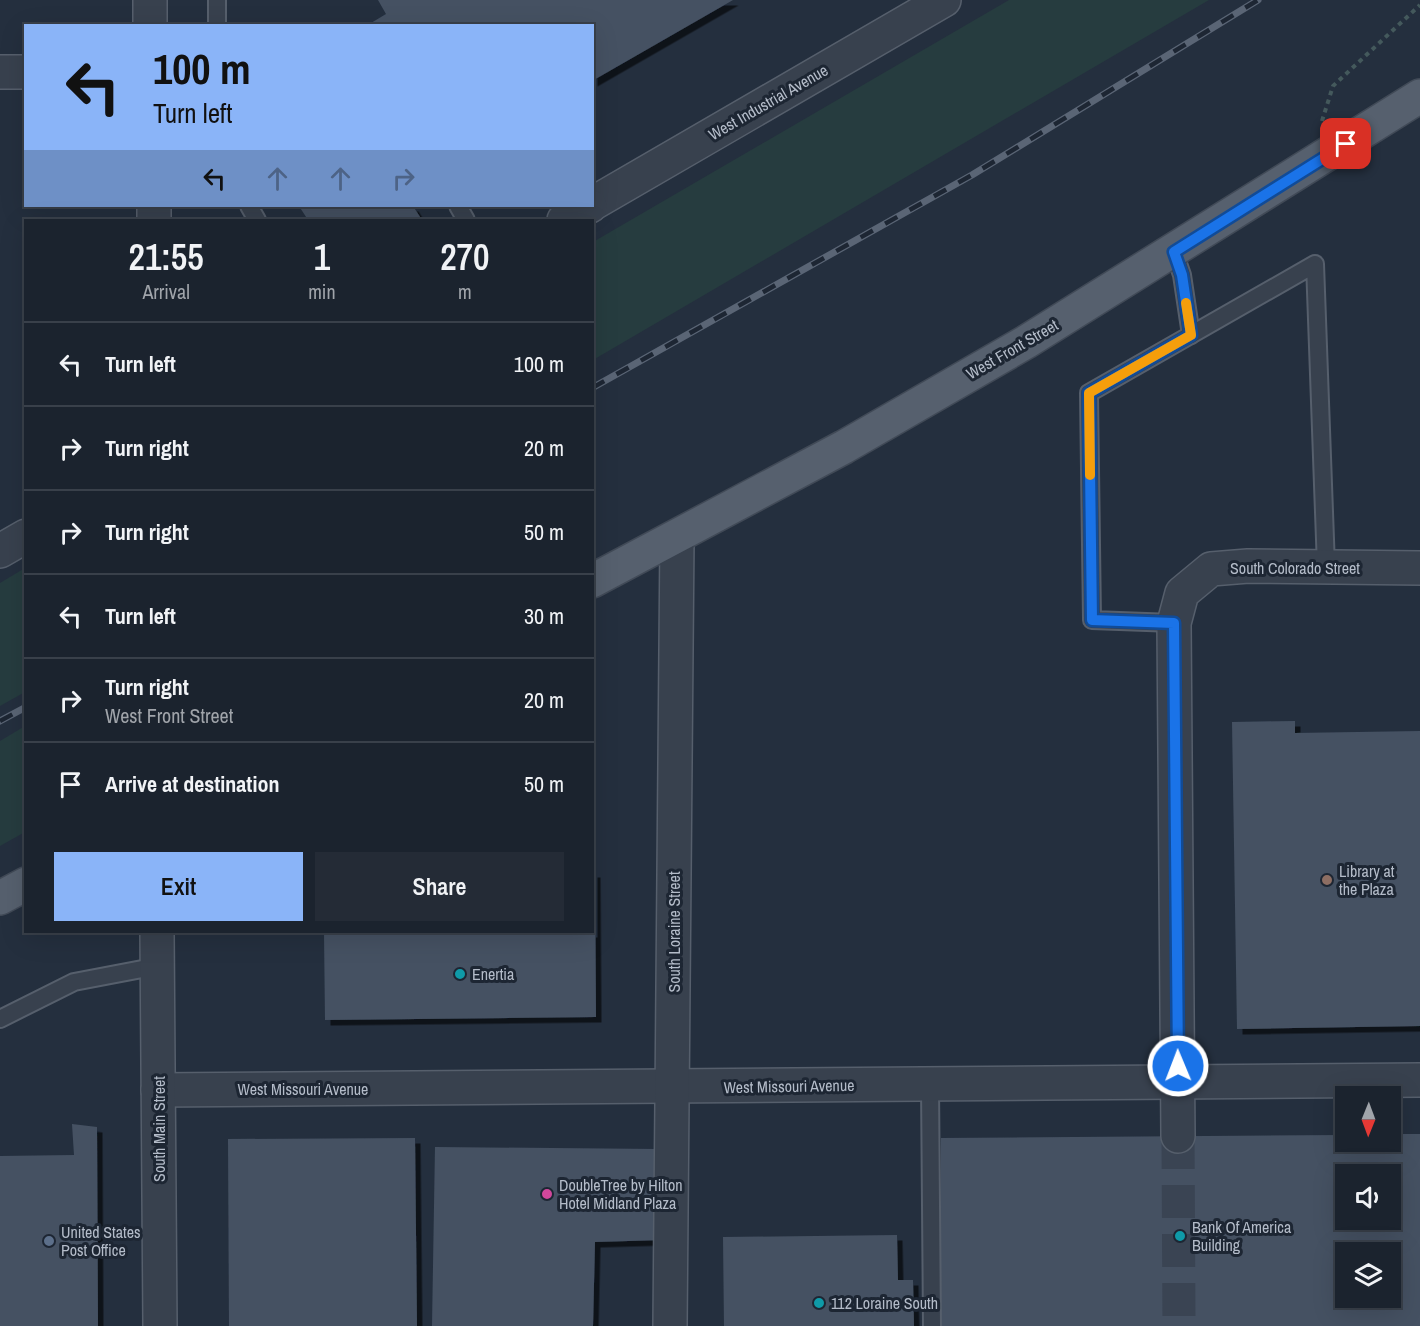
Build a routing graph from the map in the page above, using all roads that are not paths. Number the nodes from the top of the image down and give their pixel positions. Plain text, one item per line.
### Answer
1 (150, 0) edge
2 (217, 0) edge
3 (944, 0) edge
4 (150, 24) edge
5 (217, 24) edge
6 (0, 72) edge
7 (24, 72) edge
8 (1420, 96) edge
9 (594, 203) edge
10 (587, 207) edge
11 (566, 219) edge
12 (1174, 252) junction
13 (1191, 335) junction
14 (677, 537) junction
15 (24, 538) edge
16 (0, 551) edge
17 (1326, 567) junction
18 (1420, 568) edge
19 (594, 580) edge
20 (1174, 623) junction
21 (24, 885) edge
22 (0, 898) edge
23 (158, 933) edge
24 (158, 966) junction
25 (0, 1019) edge
26 (1420, 1080) edge
27 (1178, 1082) junction
28 (930, 1085) junction
29 (673, 1087) junction
30 (158, 1090) junction
31 (1178, 1136) tunnel mouth
32 (160, 1326) edge
33 (670, 1326) edge
34 (932, 1326) edge

1 - 4 street
2 - 5 lane
3 - 9 street, West Industrial Avenue
6 - 7 street
8 - 12 main road, West Front Street
10 - 11 street, West Industrial Avenue
12 - 13 lane
12 - 14 main road, West Front Street
13 - 17 lane
13 - 20 lane
14 - 19 main road, West Front Street
14 - 29 street, South Loraine Street
15 - 16 street
17 - 18 street, South Colorado Street
17 - 20 street, South Colorado Street
20 - 27 street, South Colorado Street
21 - 22 main road
23 - 24 street, South Main Street
24 - 25 lane
24 - 30 street, South Main Street
26 - 27 street, West Missouri Avenue
27 - 28 street, West Missouri Avenue
27 - 31 street, South Colorado Street
28 - 29 street, West Missouri Avenue
28 - 34 lane
29 - 30 street, West Missouri Avenue
29 - 33 street, South Loraine Street
30 - 32 street, South Main Street

